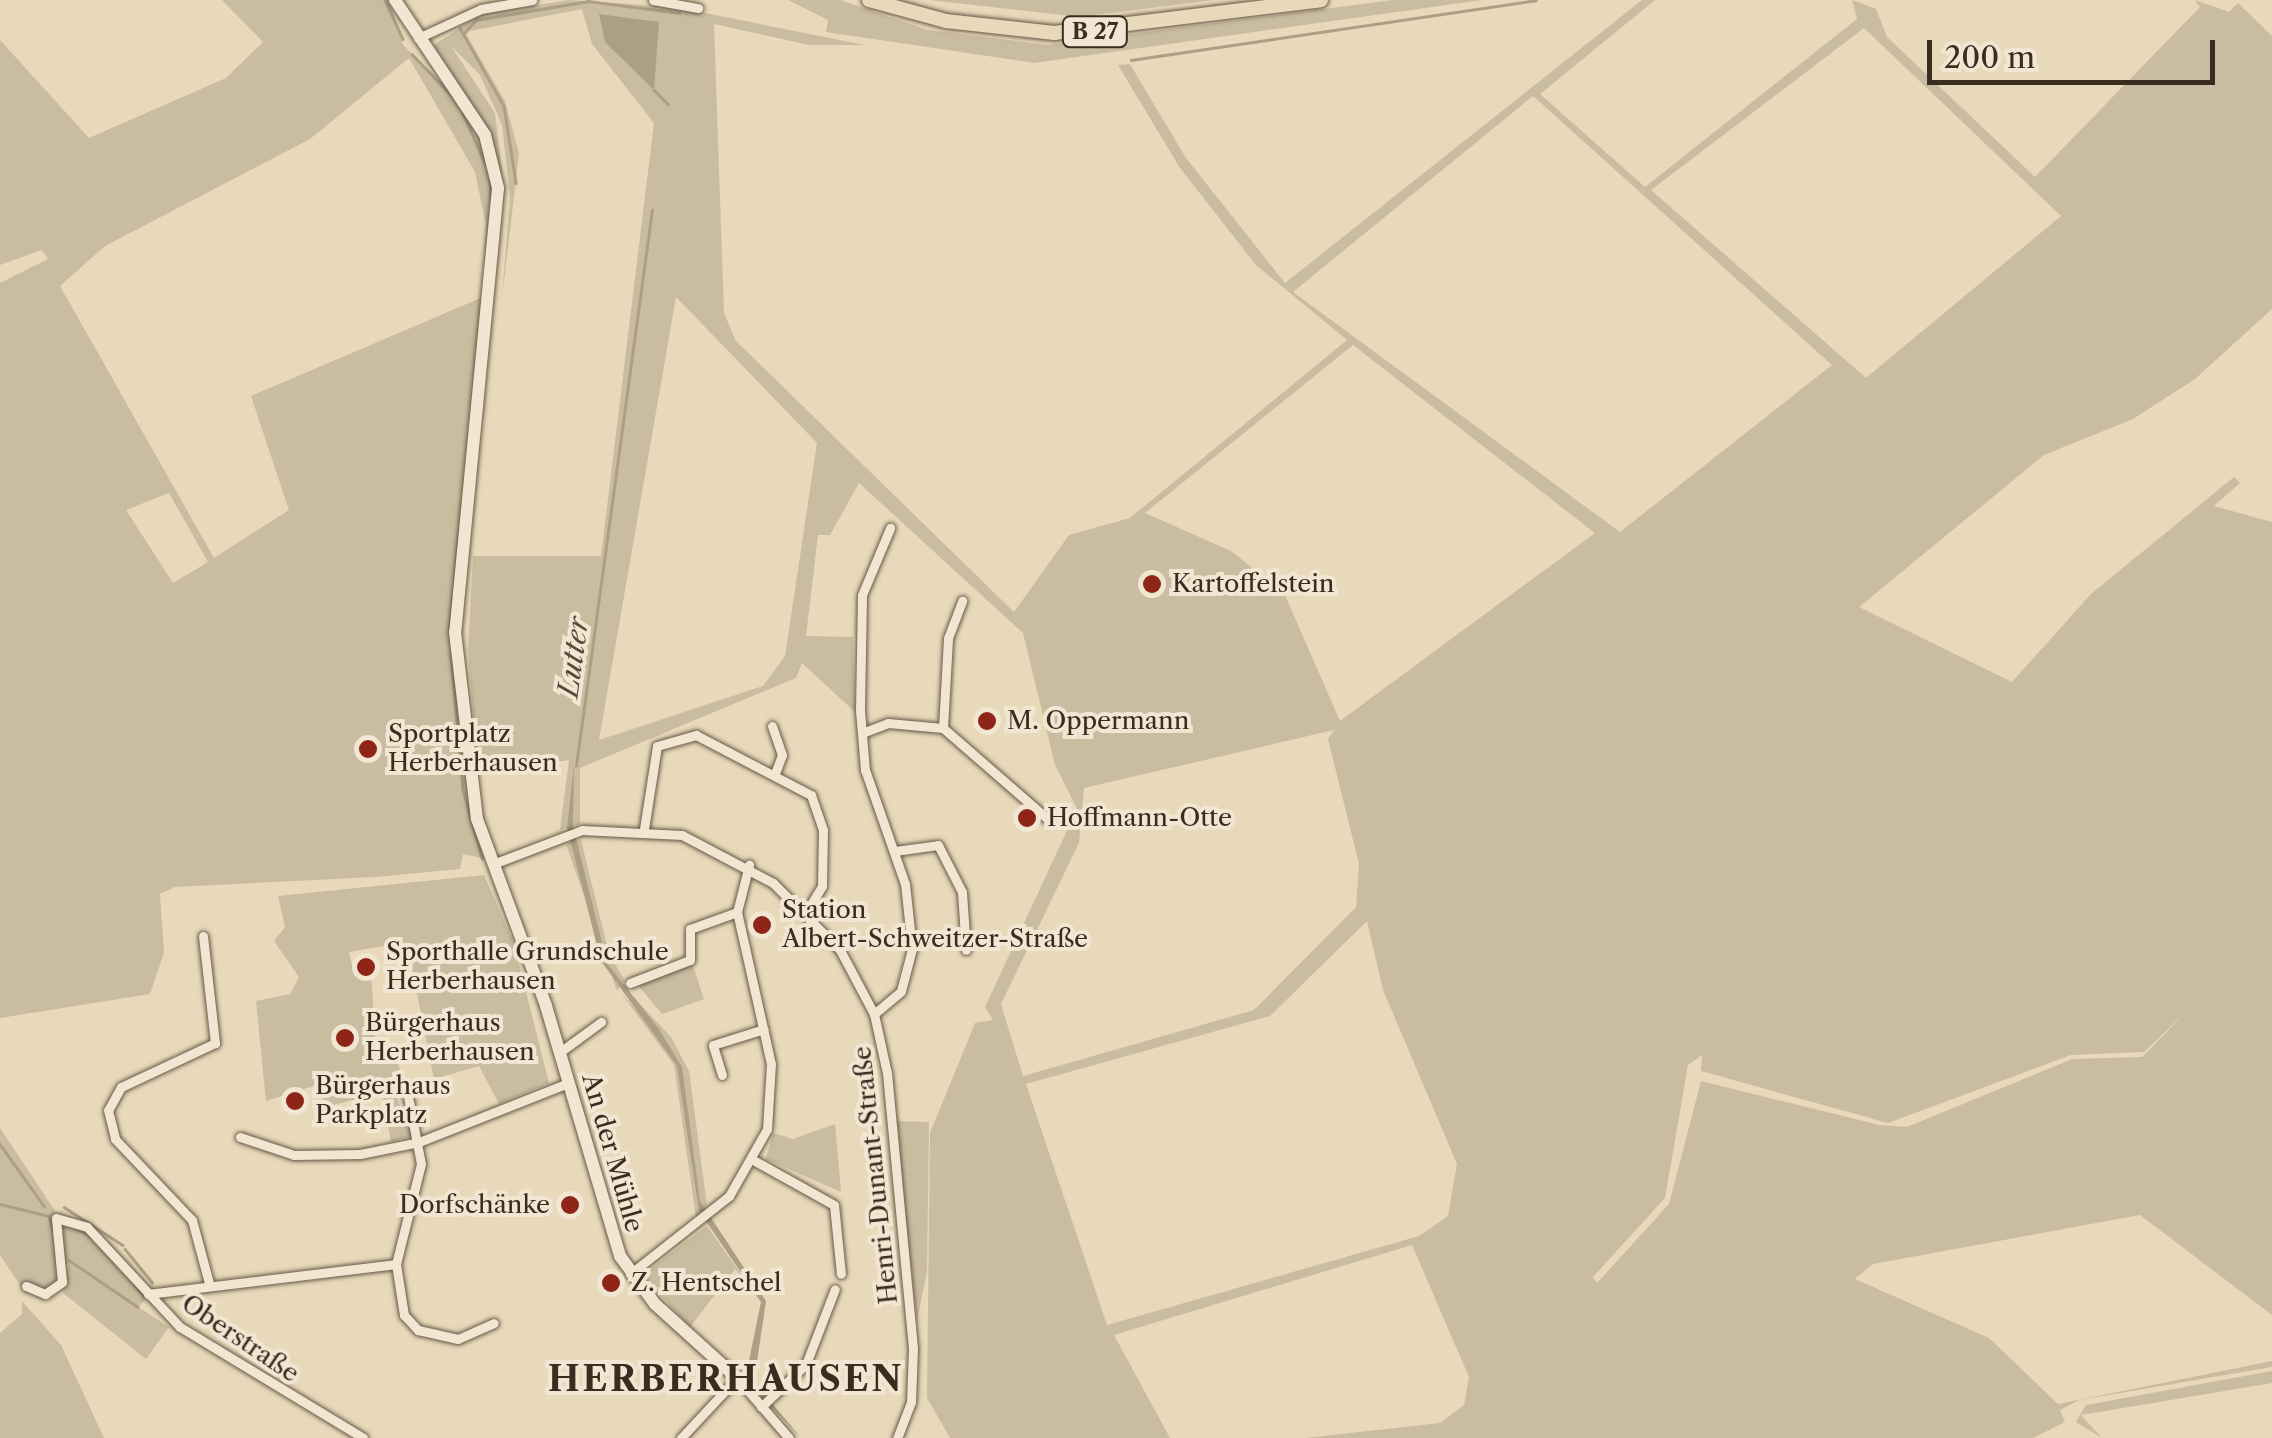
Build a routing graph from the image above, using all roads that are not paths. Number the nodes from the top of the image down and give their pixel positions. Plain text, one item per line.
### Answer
1 (395, 0) edge
2 (532, 0) edge
3 (653, 0) edge
4 (869, 0) edge
5 (1322, 0) edge
6 (695, 7) dead end
7 (415, 40) junction
8 (890, 528) dead end
9 (962, 602) dead end
10 (772, 726) dead end
11 (861, 728) junction
12 (943, 728) junction
13 (774, 776) junction
14 (1049, 820) dead end
15 (644, 829) junction
16 (894, 851) junction
17 (493, 864) junction
18 (748, 865) junction
19 (808, 911) junction
20 (737, 912) junction
21 (203, 936) dead end
22 (966, 950) dead end
23 (630, 983) dead end
24 (874, 1014) junction
25 (601, 1022) dead end
26 (764, 1029) junction
27 (709, 1030) dead end
28 (713, 1044) junction
29 (560, 1052) junction
30 (722, 1075) dead end
31 (568, 1083) junction
32 (406, 1086) dead end
33 (240, 1137) dead end
34 (419, 1142) junction
35 (754, 1161) junction
36 (396, 1264) junction
37 (630, 1274) junction
38 (841, 1274) dead end
39 (209, 1284) junction
40 (26, 1286) dead end
41 (836, 1289) dead end
42 (148, 1294) junction
43 (494, 1323) dead end
44 (738, 1378) junction
45 (766, 1403) junction
46 (362, 1438) edge
47 (681, 1438) edge
48 (789, 1438) edge
49 (897, 1438) edge

1 - 7 street, An der Mühle
2 - 7 street
3 - 6 street
4 - 5 main road, B 27
7 - 17 street, An der Mühle
8 - 11 street
9 - 12 street
10 - 13 street
11 - 12 street
11 - 16 street
12 - 14 street
13 - 15 street
13 - 19 street
15 - 17 street, Henri-Dunant-Straße
15 - 18 street, Henri-Dunant-Straße
16 - 22 street
16 - 24 street
17 - 29 street, An der Mühle
18 - 19 street, Henri-Dunant-Straße
18 - 20 street
19 - 24 street, Henri-Dunant-Straße
20 - 23 street
20 - 26 street
21 - 39 street
24 - 49 street, Henri-Dunant-Straße
25 - 29 street, An der Mühle
26 - 28 street
26 - 35 street
27 - 28 street
28 - 30 street
29 - 31 street, An der Mühle
31 - 34 street
31 - 37 street, An der Mühle
32 - 34 street
33 - 34 street
34 - 36 street
35 - 37 street
35 - 38 street
36 - 39 street
36 - 43 street
37 - 44 street, An der Mühle
39 - 42 street
40 - 42 street, Oberstraße
41 - 45 street
42 - 46 street, Oberstraße
44 - 45 street, An der Mühle
44 - 47 street
45 - 48 street, An der Mühle

